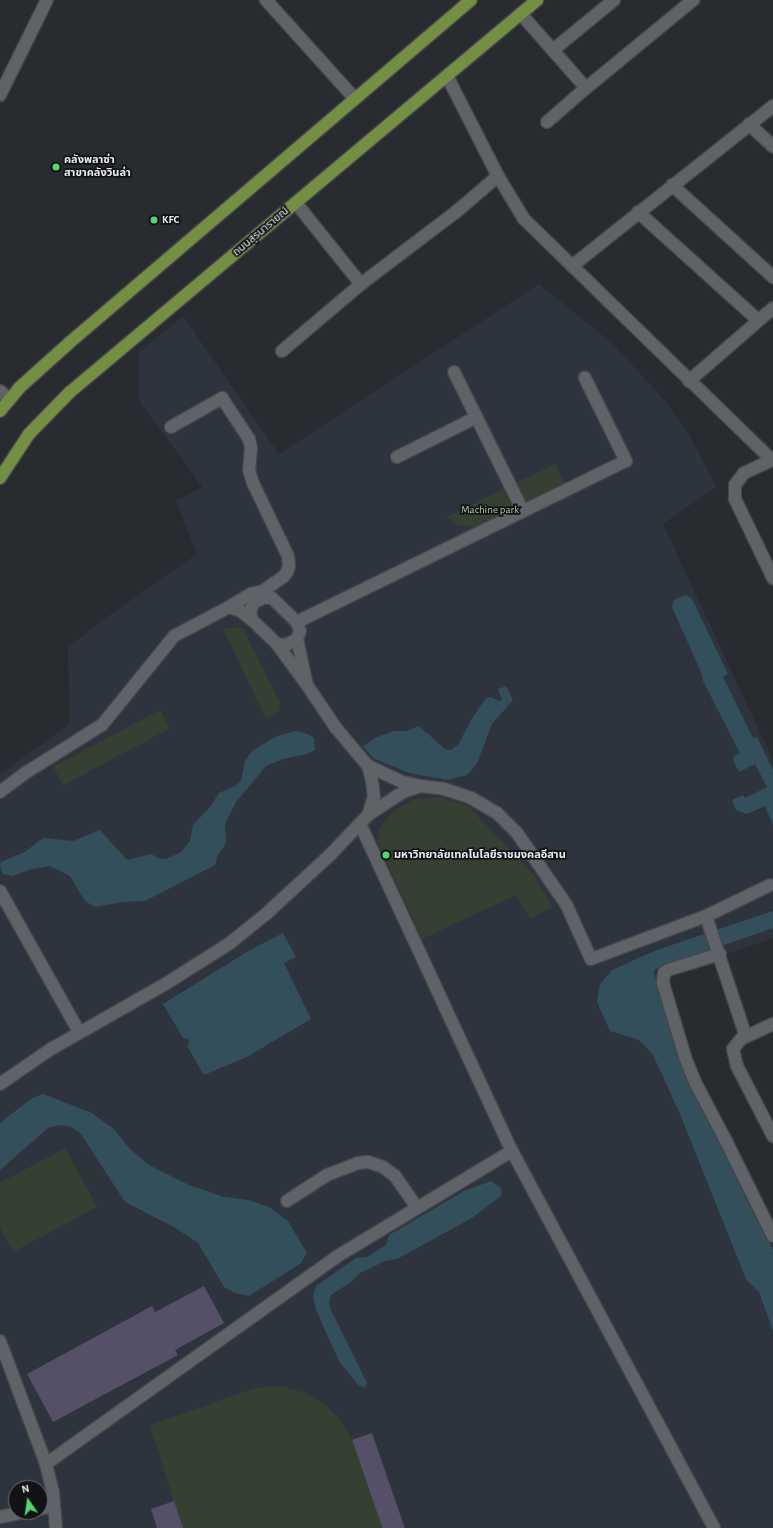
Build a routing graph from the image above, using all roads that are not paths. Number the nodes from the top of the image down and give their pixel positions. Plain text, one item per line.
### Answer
1 (47, 0) edge
2 (266, 0) edge
3 (471, 0) edge
4 (537, 0) edge
5 (614, 0) edge
6 (694, 0) edge
7 (521, 14) junction
8 (553, 50) junction
9 (446, 76) junction
10 (586, 88) junction
11 (0, 95) edge
12 (355, 99) junction
13 (773, 106) edge
14 (547, 122) dead end
15 (749, 124) junction
16 (773, 146) edge
17 (498, 176) junction
18 (672, 185) junction
19 (296, 203) junction
20 (638, 212) junction
21 (572, 266) junction
22 (773, 277) edge
23 (361, 284) junction
24 (773, 308) edge
25 (758, 320) junction
26 (282, 351) dead end
27 (454, 372) dead end
28 (585, 378) dead end
29 (690, 380) junction
30 (0, 392) edge
31 (10, 400) junction
32 (0, 411) edge
33 (477, 417) junction
34 (171, 427) dead end
35 (397, 457) dead end
36 (772, 460) edge
37 (0, 478) edge
38 (523, 511) junction
39 (773, 578) edge
40 (268, 595) junction
41 (229, 607) junction
42 (252, 620) junction
43 (297, 622) junction
44 (297, 640) junction
45 (277, 644) junction
46 (307, 685) junction
47 (368, 766) junction
48 (421, 786) junction
49 (1, 793) edge
50 (364, 820) junction
51 (770, 885) dead end
52 (0, 891) edge
53 (706, 916) junction
54 (720, 954) junction
55 (773, 1024) edge
56 (79, 1032) junction
57 (746, 1037) junction
58 (0, 1084) edge
59 (773, 1136) edge
60 (512, 1152) junction
61 (287, 1201) dead end
62 (417, 1208) junction
63 (773, 1236) edge
64 (0, 1341) edge
65 (46, 1464) junction
66 (54, 1506) junction
67 (48, 1507) edge
68 (56, 1528) edge
69 (714, 1528) edge

1 - 11 street
2 - 12 street
3 - 12 main road
4 - 7 main road, ถนนสุรนารายณ์
5 - 8 street
6 - 10 street
7 - 8 street
7 - 9 main road, ถนนสุรนารายณ์
8 - 10 street
9 - 17 street
9 - 19 main road, ถนนสุรนารายณ์
10 - 14 street
12 - 31 main road
13 - 15 street
15 - 16 street
15 - 18 street
17 - 21 street
17 - 23 street
18 - 20 street
18 - 22 street
19 - 23 street
19 - 37 main road, ถนนสุรนารายณ์
20 - 21 street
20 - 25 street
21 - 29 street
23 - 26 street
24 - 25 street
25 - 29 street
27 - 33 street
28 - 38 street
29 - 36 street
30 - 31 street
31 - 32 main road
33 - 35 street
33 - 38 street
34 - 40 street
36 - 39 street
38 - 43 street
40 - 41 street
40 - 42 street
40 - 43 street
41 - 42 street
41 - 49 street
42 - 45 street
43 - 44 street
44 - 45 street
44 - 46 street
45 - 46 street
46 - 47 street
47 - 48 street
47 - 50 street
48 - 50 street
48 - 53 street
50 - 56 street
50 - 60 street
51 - 53 street
52 - 56 street
53 - 54 street
54 - 57 street
54 - 63 street
55 - 57 street
56 - 58 street
57 - 59 street
60 - 62 street
60 - 69 street
61 - 62 street
62 - 65 street
64 - 65 street
65 - 66 street
66 - 67 street
66 - 68 street

